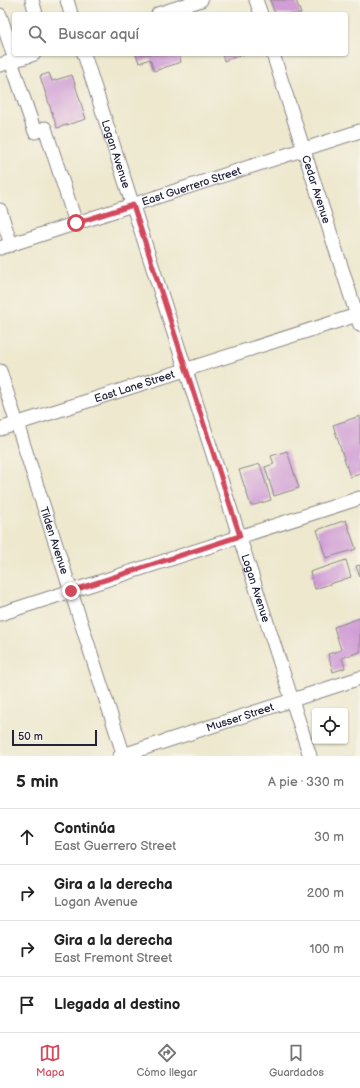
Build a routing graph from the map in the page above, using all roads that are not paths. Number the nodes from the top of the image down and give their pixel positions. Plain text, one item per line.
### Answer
1 (32, 0) edge
2 (67, 0) edge
3 (201, 0) edge
4 (256, 0) edge
5 (35, 12) edge
6 (70, 12) edge
7 (164, 12) edge
8 (260, 12) edge
9 (0, 15) edge
10 (28, 56) edge
11 (85, 56) edge
12 (274, 56) edge
13 (9, 62) edge
14 (360, 132) edge
15 (304, 149) junction
16 (133, 205) junction
17 (0, 210) edge
18 (76, 223) junction
19 (6, 246) edge
20 (359, 318) edge
21 (186, 369) junction
22 (0, 371) edge
23 (17, 423) junction
24 (0, 429) edge
25 (360, 498) edge
26 (240, 536) junction
27 (71, 591) junction
28 (0, 614) edge
29 (360, 678) edge
30 (292, 700) junction
31 (123, 756) edge
32 (310, 756) edge

1 - 5 street
2 - 6 street
3 - 7 street
4 - 8 street
9 - 13 street
10 - 13 street
11 - 16 street, Logan Avenue
12 - 15 street, Cedar Avenue
13 - 18 street
14 - 15 street, East Guerrero Street
15 - 16 street, East Guerrero Street
15 - 20 street, Cedar Avenue
16 - 18 street, East Guerrero Street
16 - 21 street, Logan Avenue
17 - 19 street
18 - 19 street, East Guerrero Street
20 - 21 street, East Lane Street
21 - 23 street, East Lane Street
21 - 26 street, Logan Avenue
22 - 23 street, Tilden Avenue
23 - 24 street, East Lane Street
23 - 27 street, Tilden Avenue
25 - 26 street
26 - 27 street
26 - 30 street, Logan Avenue
27 - 28 street
27 - 31 street, Tilden Avenue
29 - 30 street, Musser Street
30 - 31 street, Musser Street
30 - 32 street, Logan Avenue

